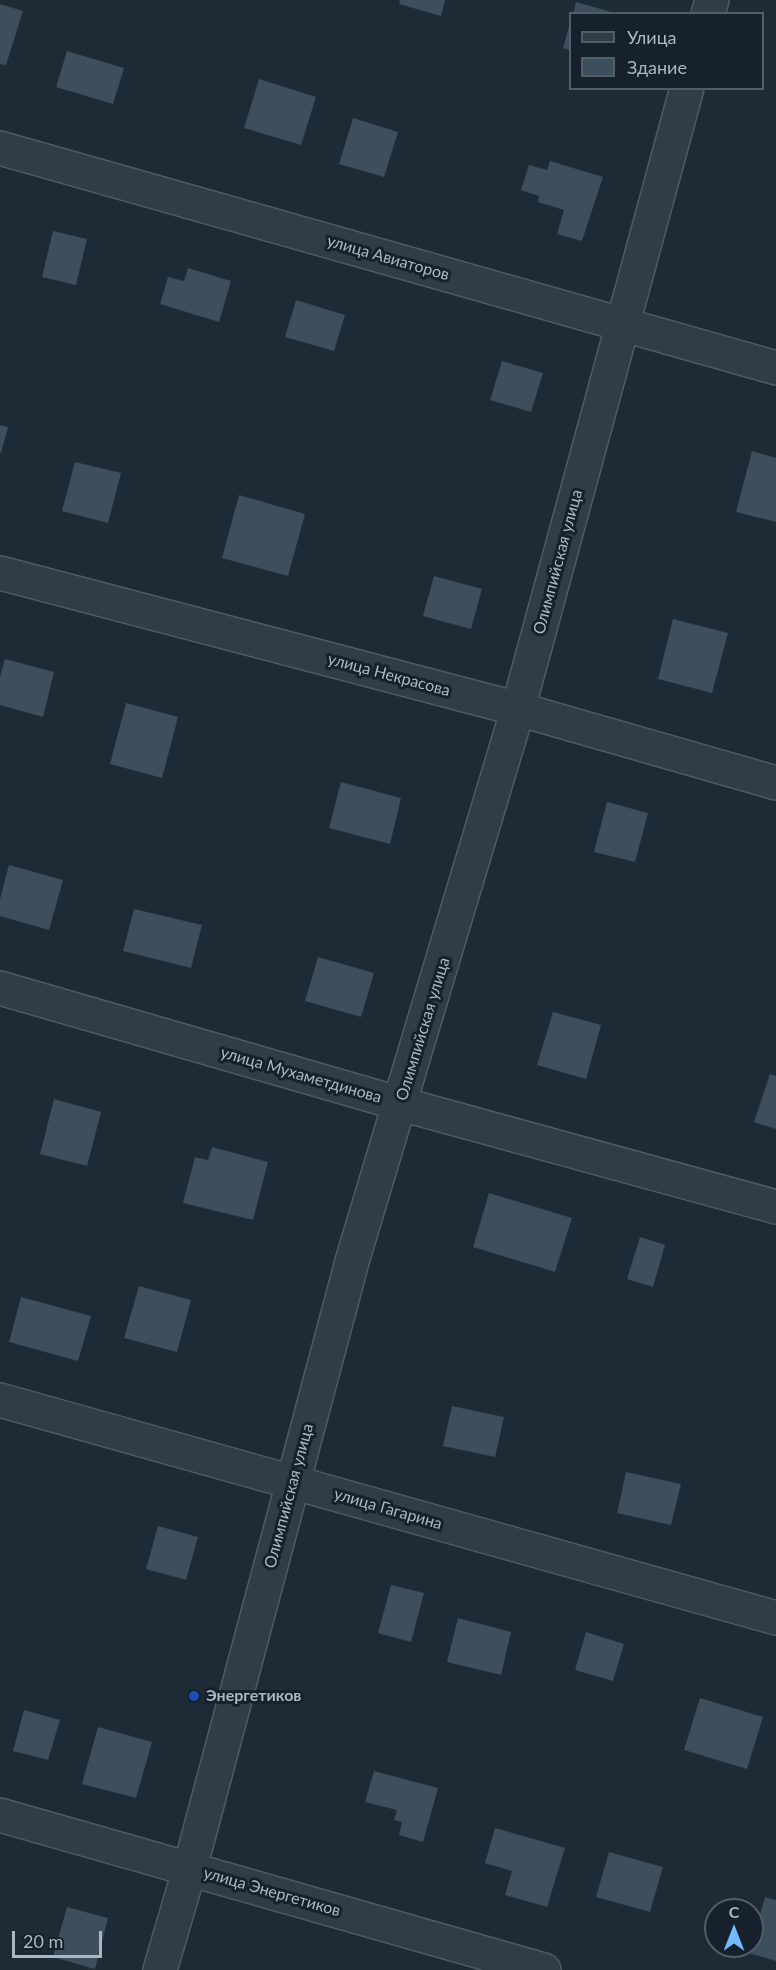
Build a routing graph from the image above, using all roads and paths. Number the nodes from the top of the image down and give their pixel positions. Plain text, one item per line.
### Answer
1 (686, 90) edge
2 (0, 148) edge
3 (622, 325) junction
4 (776, 368) edge
5 (0, 573) edge
6 (518, 709) junction
7 (776, 783) edge
8 (0, 988) edge
9 (400, 1104) junction
10 (776, 1206) edge
11 (0, 1400) edge
12 (293, 1482) junction
13 (776, 1618) edge
14 (0, 1815) edge
15 (190, 1868) junction
16 (160, 1970) edge
17 (544, 1970) edge

1 - 3 street, Олимпийская улица
2 - 3 street, улица Авиаторов
3 - 4 street, улица Авиаторов
3 - 6 street, Олимпийская улица
5 - 6 street, улица Некрасова
6 - 7 street, улица Некрасова
6 - 9 street, Олимпийская улица
8 - 9 street, улица Мухаметдинова
9 - 10 street, улица Мухаметдинова
9 - 12 street, Олимпийская улица
11 - 12 street, улица Гагарина
12 - 13 street, улица Гагарина
12 - 15 street, Олимпийская улица
14 - 15 street, улица Энергетиков
15 - 16 street, Олимпийская улица
15 - 17 street, улица Энергетиков

